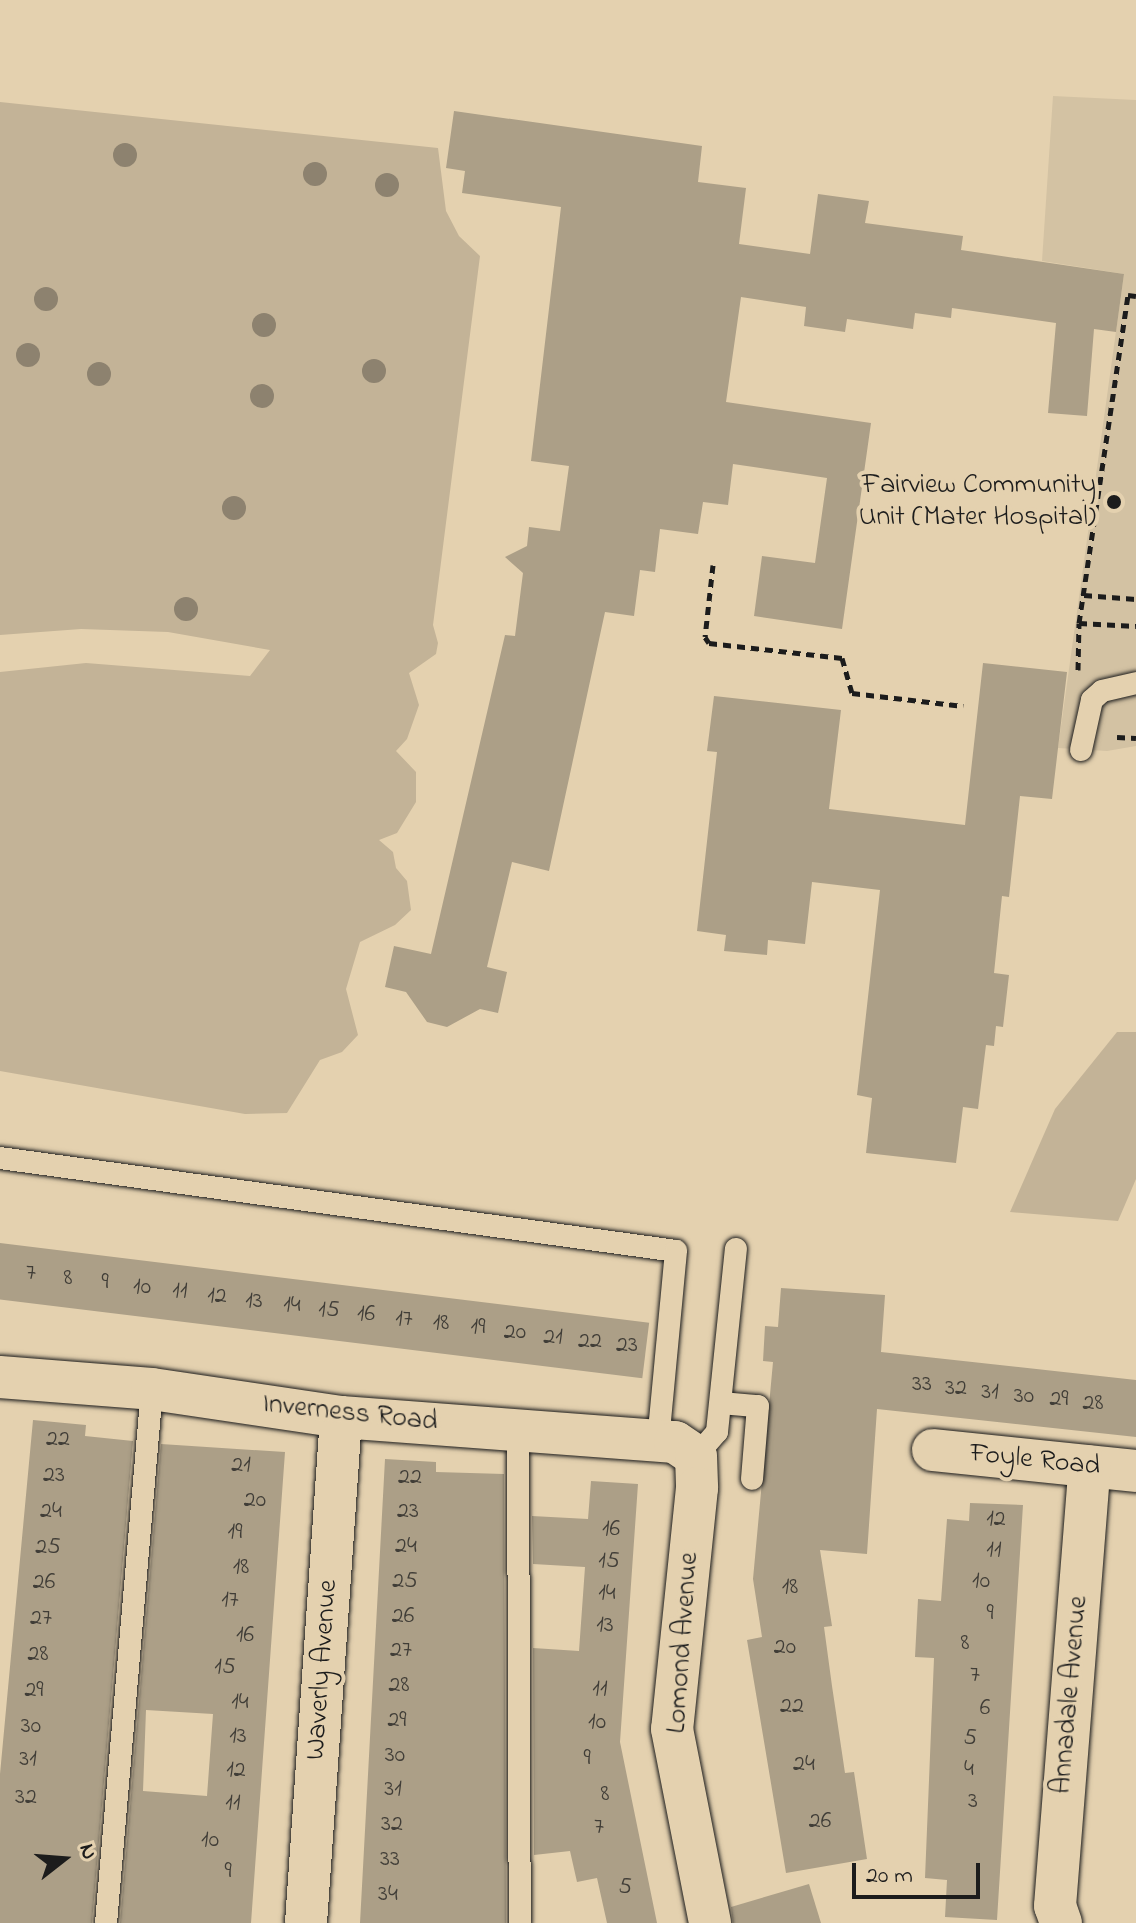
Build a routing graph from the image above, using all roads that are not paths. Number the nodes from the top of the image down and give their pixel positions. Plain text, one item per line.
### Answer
1 (1136, 683) edge
2 (1081, 750) dead end
3 (0, 1158) edge
4 (736, 1249) dead end
5 (0, 1377) edge
6 (152, 1389) junction
7 (721, 1403) junction
8 (341, 1417) junction
9 (518, 1428) junction
10 (658, 1441) junction
11 (933, 1450) dead end
12 (696, 1456) junction
13 (1090, 1466) junction
14 (1136, 1471) edge
15 (752, 1479) dead end
16 (106, 1923) edge
17 (306, 1923) edge
18 (520, 1923) edge
19 (710, 1923) edge
20 (1061, 1923) edge

1 - 2 lane
3 - 10 lane
4 - 7 lane
5 - 6 street, Inverness Road
6 - 8 street, Inverness Road
6 - 16 lane
7 - 12 lane
7 - 15 lane
8 - 9 street, Inverness Road
8 - 17 street, Waverly Avenue
9 - 10 street, Inverness Road
9 - 18 lane
10 - 12 street, Inverness Road
11 - 13 street, Foyle Road
12 - 19 street, Lomond Avenue
13 - 14 street, Foyle Road
13 - 20 street, Annadale Avenue

